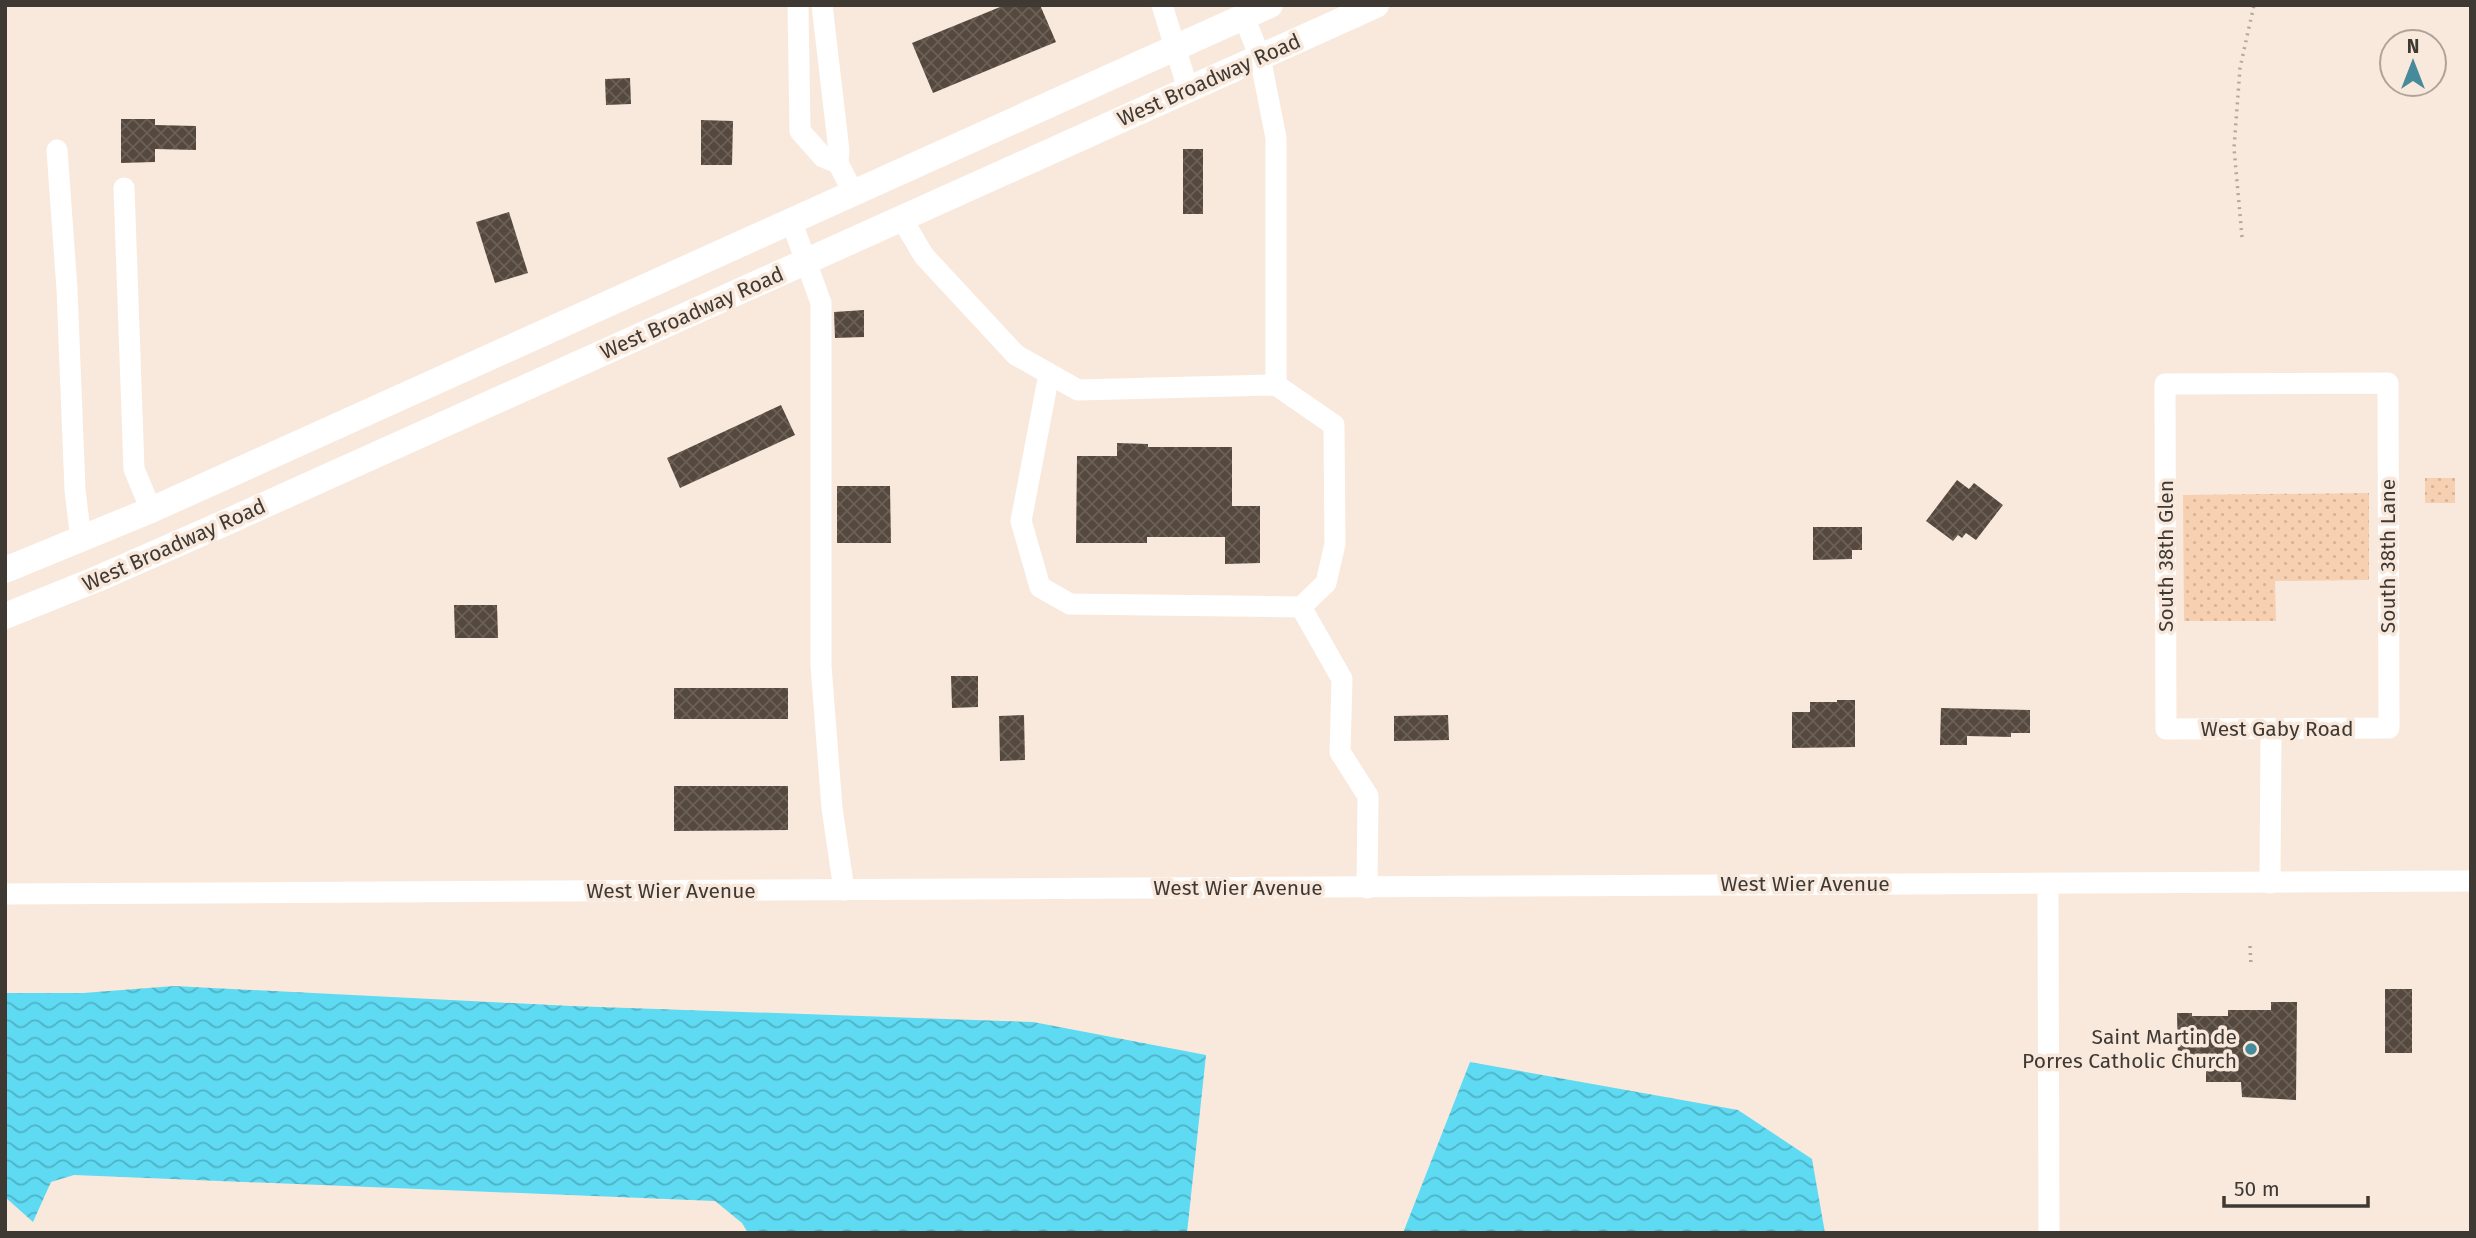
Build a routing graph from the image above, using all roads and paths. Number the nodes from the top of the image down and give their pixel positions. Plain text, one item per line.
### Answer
1 (798, 5) edge
2 (822, 5) edge
3 (1162, 5) edge
4 (1270, 5) edge
5 (1376, 5) edge
6 (2254, 5) edge
7 (1244, 18) junction
8 (1175, 48) junction
9 (1260, 57) junction
10 (1188, 89) junction
11 (57, 150) dead end
12 (838, 163) junction
13 (124, 188) dead end
14 (853, 192) junction
15 (902, 219) junction
16 (791, 220) junction
17 (2242, 237) dead end
18 (806, 262) junction
19 (1049, 374) junction
20 (2388, 383) joint
21 (1276, 385) junction
22 (347, 421) junction
23 (363, 460) junction
24 (151, 510) junction
25 (81, 540) junction
26 (5, 570) edge
27 (97, 579) junction
28 (1301, 607) junction
29 (5, 616) edge
30 (2389, 728) joint
31 (2166, 729) joint
32 (2271, 729) junction
33 (2471, 881) edge
34 (2270, 883) junction
35 (2048, 884) junction
36 (1367, 888) junction
37 (844, 890) junction
38 (5, 894) edge
39 (2250, 946) dead end
40 (2251, 966) dead end
41 (2049, 1233) edge

1 - 12 street
2 - 12 street
3 - 8 street
4 - 7 main road, West Broadway Road
5 - 9 main road, West Broadway Road
6 - 17 path
7 - 8 main road, West Broadway Road
7 - 9 street
8 - 10 street
8 - 14 main road, West Broadway Road
9 - 10 main road, West Broadway Road
9 - 21 street
10 - 15 main road, West Broadway Road
11 - 25 street
12 - 14 street
13 - 24 street
14 - 16 main road, West Broadway Road
15 - 18 main road, West Broadway Road
15 - 19 street
16 - 18 street
16 - 22 main road, West Broadway Road
18 - 23 main road, West Broadway Road
18 - 37 street
19 - 21 street
19 - 28 street
20 - 30 street, South 38th Lane
20 - 31 street, South 38th Glen
21 - 28 street
22 - 23 main road
22 - 24 main road, West Broadway Road
23 - 27 main road, West Broadway Road
24 - 25 main road, West Broadway Road
25 - 26 main road, West Broadway Road
25 - 27 main road
27 - 29 main road, West Broadway Road
28 - 36 street
30 - 32 street, West Gaby Road
31 - 32 street, West Gaby Road
32 - 34 street
33 - 34 street, West Wier Avenue
34 - 35 street, West Wier Avenue
35 - 36 street, West Wier Avenue
35 - 41 street
36 - 37 street, West Wier Avenue
37 - 38 street, West Wier Avenue
39 - 40 path

